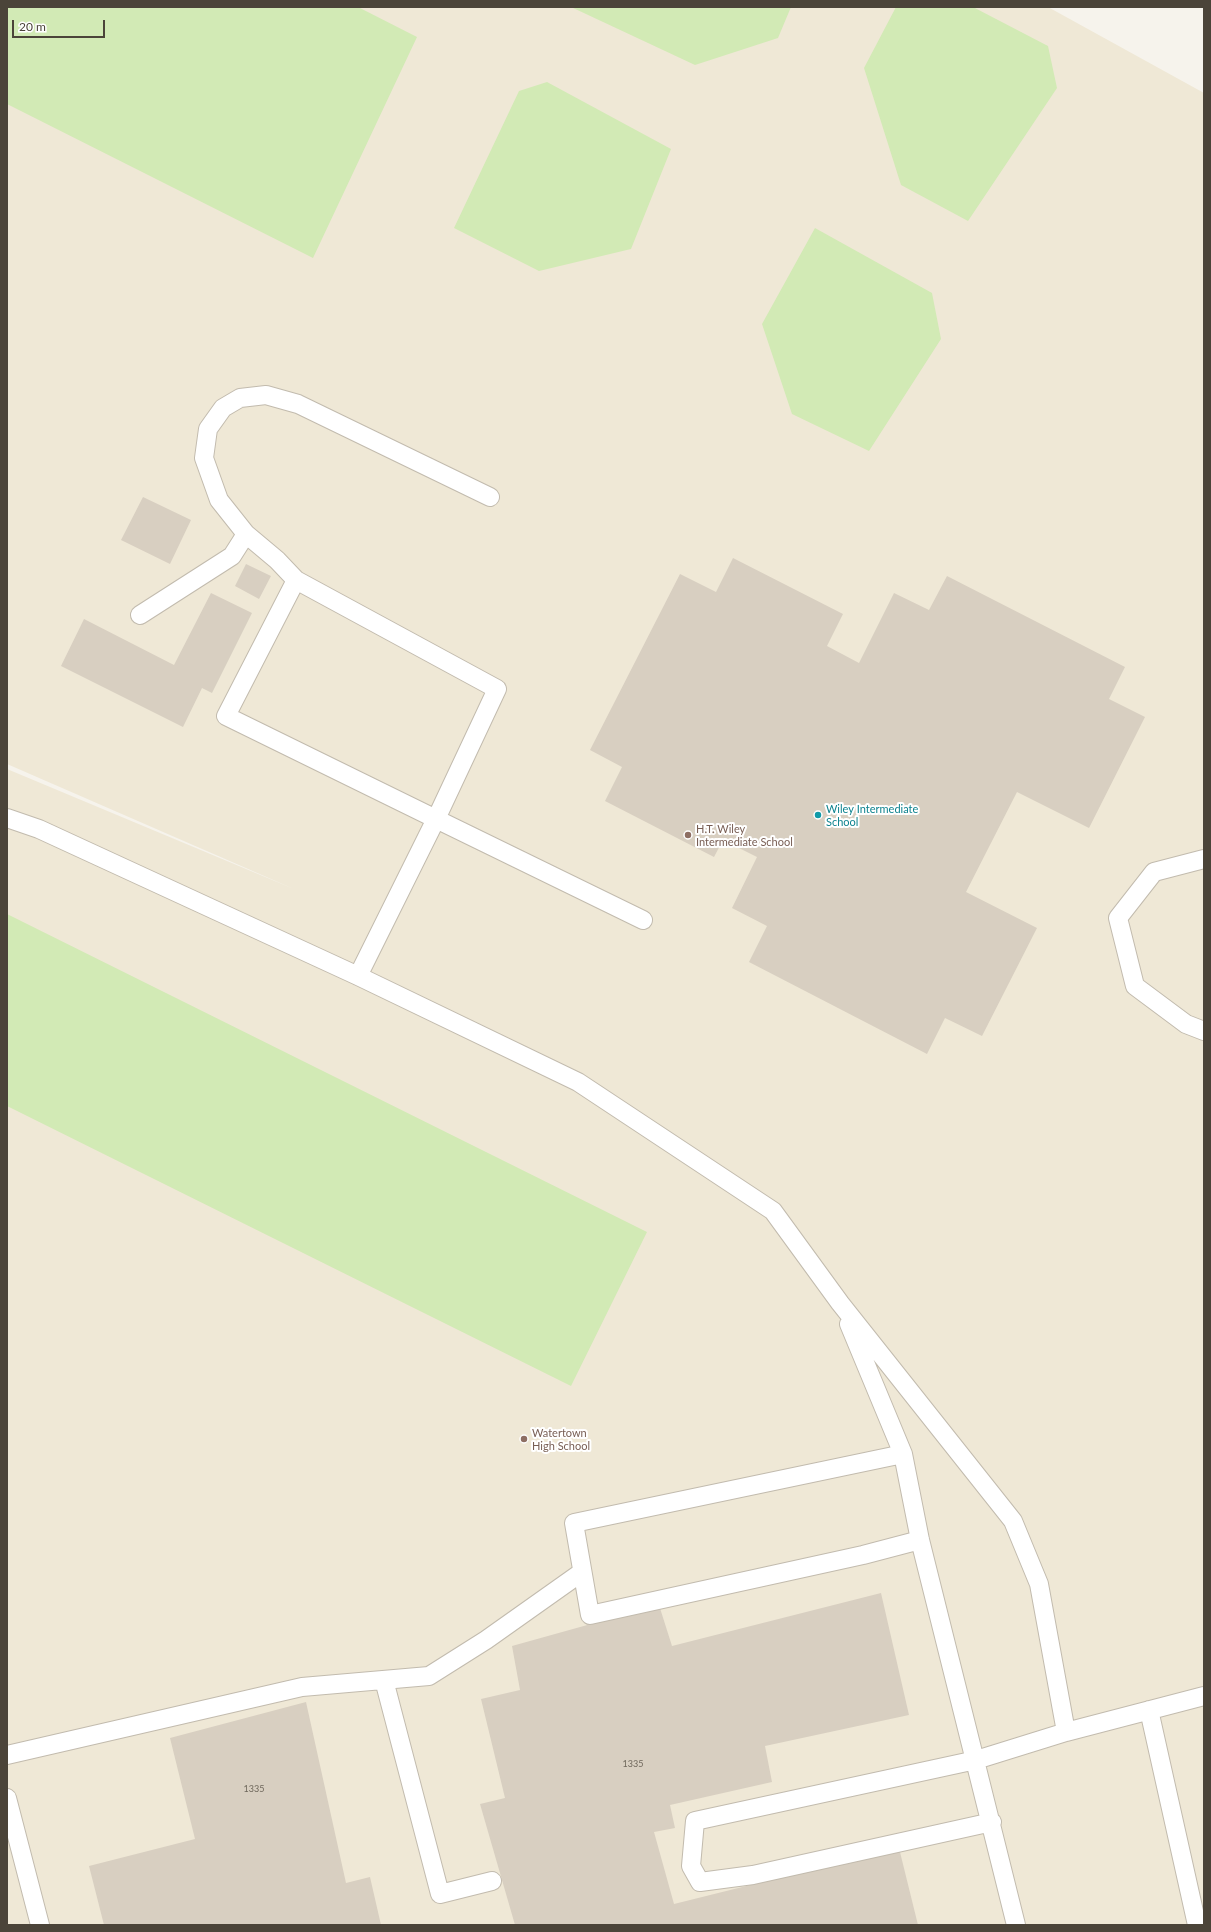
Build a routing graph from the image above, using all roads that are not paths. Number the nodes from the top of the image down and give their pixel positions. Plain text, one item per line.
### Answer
1 (490, 497) dead end
2 (246, 534) junction
3 (296, 580) junction
4 (140, 615) dead end
5 (7, 818) edge
6 (436, 819) junction
7 (1204, 859) edge
8 (643, 920) dead end
9 (358, 976) junction
10 (1204, 1031) edge
11 (840, 1303) junction
12 (903, 1454) junction
13 (920, 1540) junction
14 (582, 1572) junction
15 (384, 1680) junction
16 (1204, 1696) edge
17 (1149, 1710) junction
18 (1066, 1732) junction
19 (7, 1755) edge
20 (976, 1760) junction
21 (7, 1798) edge
22 (992, 1822) junction
23 (492, 1881) dead end
24 (40, 1925) edge
25 (1016, 1925) edge
26 (1197, 1925) edge

1 - 2 lane
2 - 3 lane
2 - 4 lane
3 - 6 lane
3 - 6 lane
5 - 9 lane
6 - 8 lane
6 - 9 lane
7 - 10 lane
9 - 11 lane
11 - 12 lane
11 - 18 lane
12 - 13 lane
12 - 14 lane
13 - 14 lane
13 - 20 lane
14 - 15 lane
15 - 19 lane
15 - 23 lane
16 - 17 lane
17 - 18 lane
17 - 26 lane
18 - 20 lane
20 - 22 lane
20 - 22 lane
21 - 24 lane
22 - 25 lane

